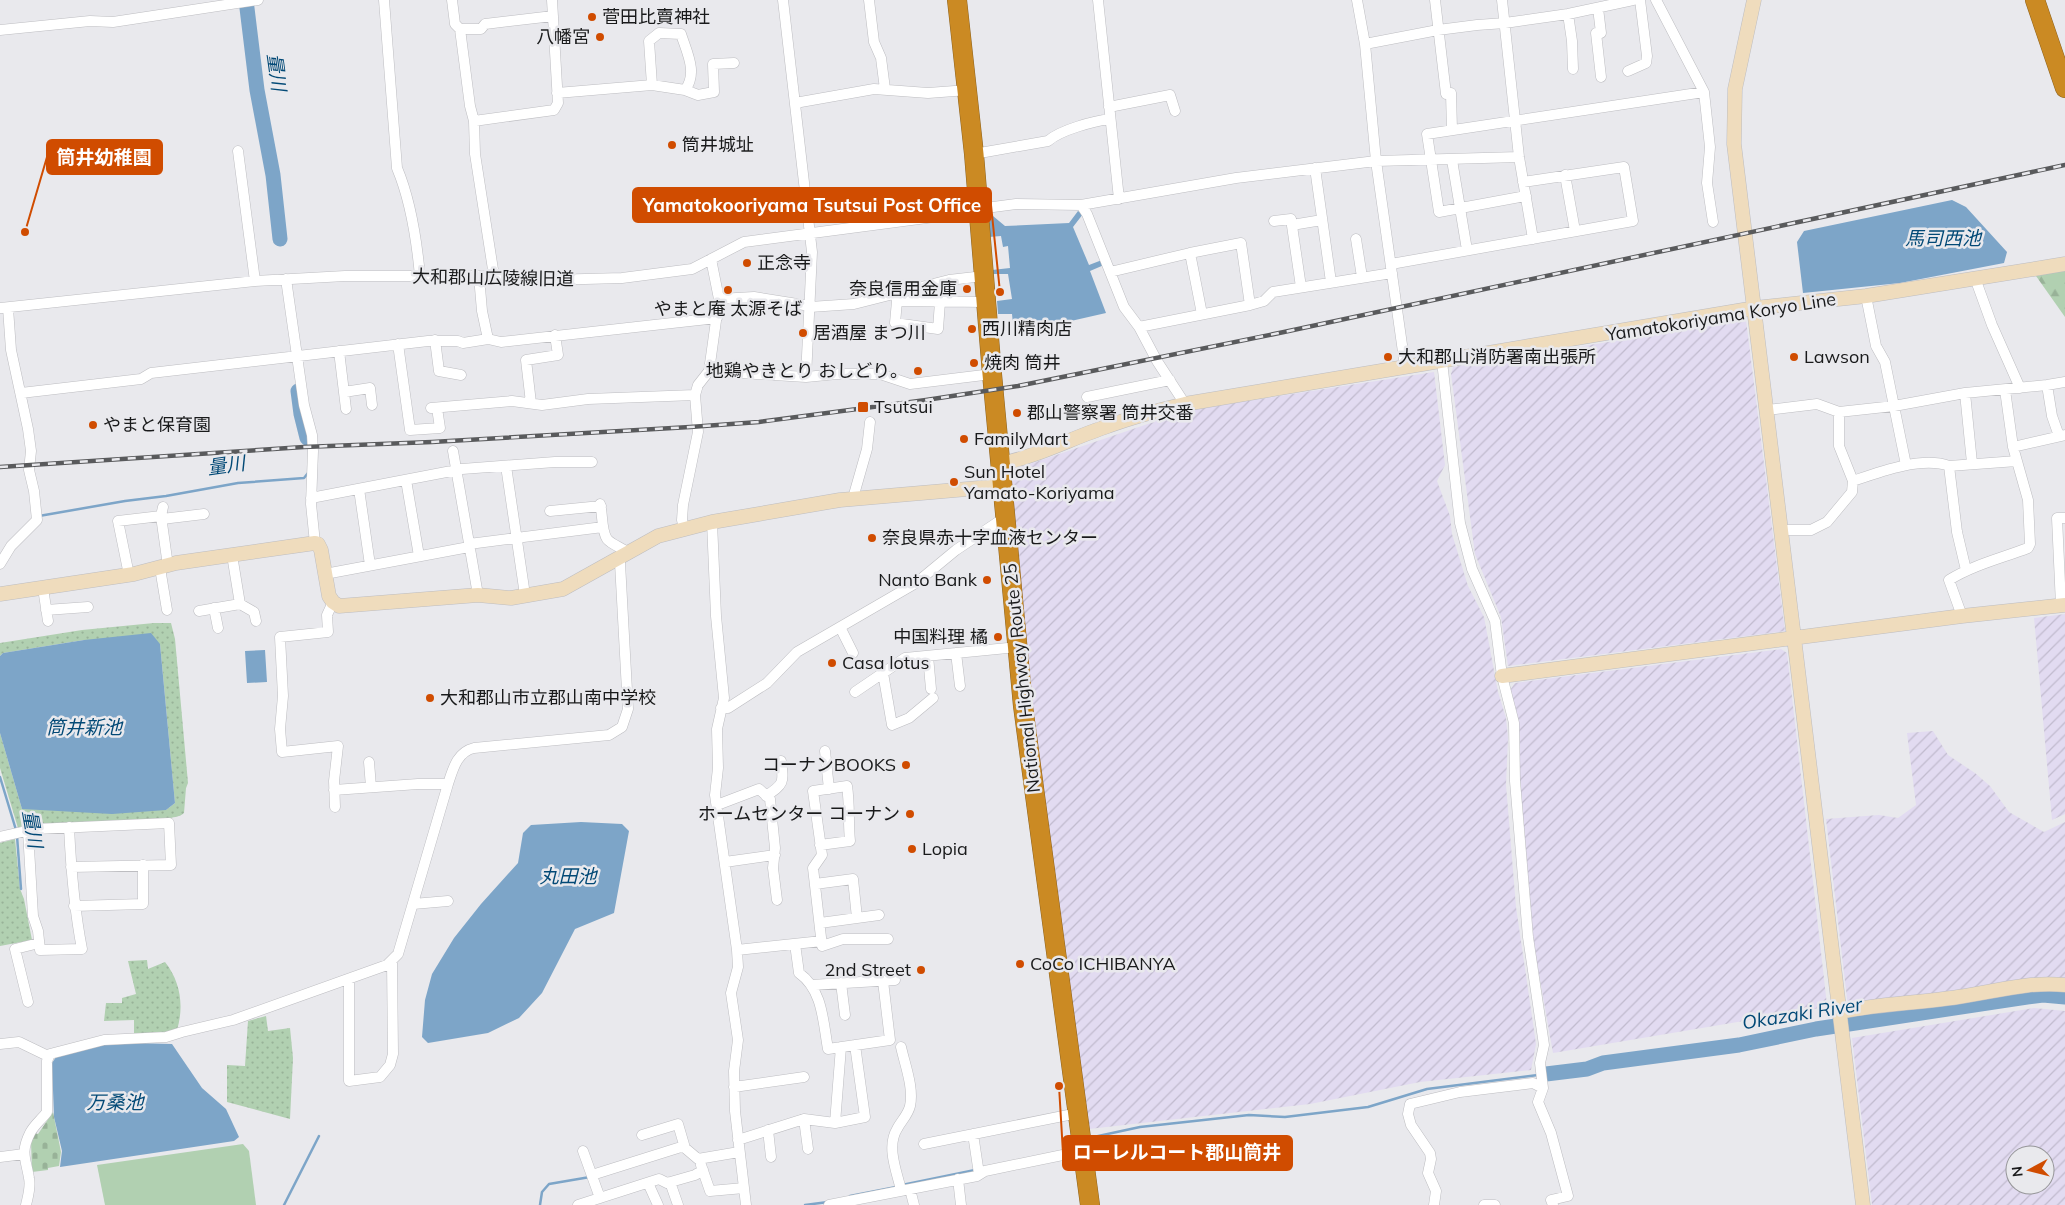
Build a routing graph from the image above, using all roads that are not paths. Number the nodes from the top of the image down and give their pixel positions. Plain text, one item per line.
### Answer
1 (384, 0) edge
2 (452, 0) edge
3 (552, 0) edge
4 (783, 0) edge
5 (869, 0) edge
6 (957, 0) edge
7 (1098, 0) edge
8 (1358, 0) edge
9 (1435, 0) edge
10 (1502, 0) edge
11 (1633, 0) edge
12 (1640, 0) edge
13 (1656, 0) edge
14 (1754, 0) edge
15 (2035, 0) edge
16 (2048, 0) edge
17 (257, 1) edge
18 (1601, 5) edge
19 (1568, 14) junction
20 (553, 16) junction
21 (1505, 23) junction
22 (0, 30) edge
23 (460, 30) junction
24 (1438, 30) junction
25 (1365, 44) junction
26 (2065, 53) edge
27 (734, 63) dead end
28 (1573, 69) dead end
29 (1628, 71) dead end
30 (1601, 77) dead end
31 (652, 85) junction
32 (2065, 88) edge
33 (885, 89) junction
34 (685, 90) junction
35 (968, 90) junction
36 (1704, 92) junction
37 (557, 93) junction
38 (795, 103) junction
39 (1109, 107) junction
40 (1175, 111) dead end
41 (1110, 119) junction
42 (1515, 120) junction
43 (474, 122) junction
44 (1452, 130) junction
45 (238, 151) dead end
46 (974, 154) junction
47 (1519, 157) junction
48 (1430, 160) junction
49 (1452, 160) junction
50 (1376, 161) junction
51 (1315, 168) junction
52 (1565, 175) junction
53 (1523, 182) junction
54 (1526, 196) junction
55 (1119, 199) junction
56 (1081, 205) junction
57 (978, 208) junction
58 (1460, 209) junction
59 (1322, 220) junction
60 (1274, 221) dead end
61 (1713, 222) dead end
62 (1292, 225) junction
63 (1575, 231) junction
64 (810, 233) junction
65 (1533, 239) junction
66 (1356, 240) dead end
67 (1467, 250) junction
68 (1190, 253) junction
69 (711, 259) junction
70 (2065, 264) edge
71 (1392, 268) junction
72 (1110, 272) junction
73 (420, 276) junction
74 (479, 276) junction
75 (494, 276) junction
76 (984, 276) junction
77 (1362, 277) junction
78 (1975, 278) junction
79 (286, 279) junction
80 (255, 281) junction
81 (1332, 282) junction
82 (1301, 287) junction
83 (1866, 296) junction
84 (896, 297) junction
85 (719, 298) junction
86 (940, 302) junction
87 (986, 302) junction
88 (1250, 305) junction
89 (810, 307) junction
90 (4, 308) edge
91 (1755, 308) junction
92 (1202, 314) junction
93 (717, 318) junction
94 (1139, 327) junction
95 (556, 334) junction
96 (488, 339) junction
97 (435, 340) junction
98 (398, 344) junction
99 (339, 351) junction
100 (295, 357) junction
101 (1442, 361) junction
102 (1405, 366) junction
103 (709, 371) junction
104 (461, 374) dead end
105 (992, 374) junction
106 (806, 377) junction
107 (1170, 380) junction
108 (2065, 382) edge
109 (2047, 386) junction
110 (2020, 388) junction
111 (2005, 390) junction
112 (344, 392) junction
113 (21, 393) junction
114 (1965, 393) junction
115 (695, 395) junction
116 (1087, 397) dead end
117 (531, 403) junction
118 (1185, 404) junction
119 (372, 405) dead end
120 (1894, 406) junction
121 (346, 408) dead end
122 (1767, 410) junction
123 (1839, 412) junction
124 (870, 422) dead end
125 (2062, 436) edge
126 (2013, 447) junction
127 (453, 451) dead end
128 (2017, 461) junction
129 (592, 462) dead end
130 (1000, 464) junction
131 (1972, 464) junction
132 (1906, 465) junction
133 (506, 466) junction
134 (1949, 466) junction
135 (456, 470) junction
136 (406, 480) junction
137 (1852, 481) junction
138 (1002, 486) junction
139 (359, 489) junction
140 (311, 498) junction
141 (853, 498) junction
142 (550, 511) dead end
143 (162, 514) junction
144 (204, 514) dead end
145 (2065, 518) edge
146 (712, 522) junction
147 (1005, 522) junction
148 (604, 527) junction
149 (684, 528) junction
150 (1781, 530) junction
151 (516, 538) junction
152 (315, 543) junction
153 (469, 545) junction
154 (232, 555) junction
155 (622, 555) junction
156 (419, 556) junction
157 (0, 564) edge
158 (370, 565) junction
159 (164, 567) junction
160 (1966, 570) junction
161 (326, 574) junction
162 (129, 575) junction
163 (43, 588) junction
164 (0, 594) edge
165 (478, 595) junction
166 (525, 595) junction
167 (333, 602) junction
168 (240, 604) junction
169 (2063, 605) edge
170 (88, 607) dead end
171 (214, 608) junction
172 (167, 610) dead end
173 (199, 611) dead end
174 (1962, 616) junction
175 (256, 621) dead end
176 (840, 627) junction
177 (218, 628) dead end
178 (1796, 639) junction
179 (1018, 647) junction
180 (853, 653) dead end
181 (956, 653) junction
182 (928, 656) junction
183 (883, 673) junction
184 (1502, 676) junction
185 (960, 686) dead end
186 (855, 692) dead end
187 (721, 708) junction
188 (825, 751) dead end
189 (782, 761) dead end
190 (369, 762) dead end
191 (448, 784) junction
192 (370, 787) junction
193 (829, 789) junction
194 (334, 790) junction
195 (766, 796) junction
196 (717, 805) junction
197 (335, 807) dead end
198 (69, 827) junction
199 (20, 832) junction
200 (0, 837) edge
201 (820, 845) junction
202 (775, 856) junction
203 (724, 862) junction
204 (144, 865) junction
205 (71, 867) junction
206 (815, 884) junction
207 (777, 900) dead end
208 (448, 901) dead end
209 (413, 904) junction
210 (74, 906) junction
211 (879, 915) dead end
212 (857, 918) junction
213 (820, 923) junction
214 (888, 939) dead end
215 (822, 941) junction
216 (39, 943) junction
217 (795, 944) junction
218 (737, 950) junction
219 (392, 961) junction
220 (349, 980) junction
221 (895, 980) dead end
222 (883, 981) junction
223 (841, 983) junction
224 (811, 985) junction
225 (2065, 985) edge
226 (28, 1002) dead end
227 (845, 1015) dead end
228 (1840, 1015) junction
229 (0, 1044) edge
230 (854, 1045) junction
231 (842, 1047) junction
232 (902, 1047) dead end
233 (48, 1056) junction
234 (804, 1077) dead end
235 (1543, 1086) junction
236 (734, 1087) junction
237 (1078, 1113) junction
238 (804, 1119) junction
239 (835, 1123) junction
240 (768, 1130) junction
241 (973, 1134) junction
242 (642, 1135) dead end
243 (738, 1140) junction
244 (924, 1144) dead end
245 (685, 1148) junction
246 (808, 1148) dead end
247 (584, 1151) dead end
248 (1082, 1151) junction
249 (739, 1152) junction
250 (24, 1154) junction
251 (0, 1157) edge
252 (771, 1158) dead end
253 (698, 1159) junction
254 (979, 1171) junction
255 (701, 1172) junction
256 (593, 1177) junction
257 (958, 1179) junction
258 (670, 1182) junction
259 (648, 1183) junction
260 (903, 1187) junction
261 (744, 1188) junction
262 (606, 1199) edge
263 (855, 1202) edge
264 (26, 1205) edge
265 (578, 1205) edge
266 (658, 1205) edge
267 (678, 1205) edge
268 (746, 1205) edge
269 (829, 1205) edge
270 (914, 1205) edge
271 (961, 1205) edge
272 (1090, 1205) edge
273 (1434, 1205) edge
274 (1484, 1205) edge
275 (1495, 1205) edge
276 (1553, 1205) edge
277 (1863, 1205) edge

1 - 73 street
2 - 23 street
3 - 20 street
4 - 38 street
5 - 33 street
6 - 35 highway, National Highway Route 25
7 - 39 street
8 - 25 street
9 - 24 street
10 - 21 street
11 - 18 street
12 - 29 street
13 - 36 street
14 - 91 street
15 - 32 highway
16 - 26 highway
17 - 22 street
18 - 19 street
18 - 30 street
19 - 21 street
19 - 28 street
20 - 23 street
20 - 37 street
21 - 24 street
21 - 42 street
23 - 43 street
24 - 25 street
24 - 44 street
25 - 50 street
27 - 34 street
31 - 34 street
31 - 34 street
31 - 37 street
33 - 35 street
33 - 38 street
35 - 46 highway, National Highway Route 25
36 - 42 street
36 - 61 street
37 - 43 street
38 - 64 street
39 - 40 street
39 - 41 street
41 - 46 street
41 - 55 street
42 - 44 street
42 - 47 street
43 - 75 street
44 - 48 street
45 - 80 street
46 - 57 highway, National Highway Route 25
47 - 49 street, 大和郡山広陵線旧道
47 - 53 street
48 - 49 street, 大和郡山広陵線旧道
48 - 50 street, 大和郡山広陵線旧道
48 - 58 street
49 - 58 street
50 - 51 street, 大和郡山広陵線旧道
50 - 71 street
51 - 55 street, 大和郡山広陵線旧道
51 - 59 street
52 - 53 street
52 - 63 street
52 - 63 street
53 - 54 street
54 - 58 street
54 - 65 street
55 - 56 street, 大和郡山広陵線旧道
56 - 57 street, 大和郡山広陵線旧道
56 - 72 street
57 - 64 street, 大和郡山広陵線旧道
57 - 76 highway, National Highway Route 25
58 - 67 street
59 - 62 street
59 - 81 street
60 - 62 street
62 - 82 street
63 - 65 street
64 - 69 street, 大和郡山広陵線旧道
64 - 89 street
65 - 67 street
66 - 77 street
67 - 71 street
68 - 72 street
68 - 88 street
68 - 92 street
69 - 75 street, 大和郡山広陵線旧道
69 - 85 street
70 - 78 street, Yamatokoriyama Koryo Line
71 - 77 street
71 - 102 street
72 - 94 street
73 - 74 street, 大和郡山広陵線旧道
73 - 79 street, 大和郡山広陵線旧道
74 - 75 street, 大和郡山広陵線旧道
74 - 96 street
76 - 84 street
76 - 87 highway, National Highway Route 25
77 - 81 street
78 - 83 street, Yamatokoriyama Koryo Line
78 - 110 street
79 - 80 street, 大和郡山広陵線旧道
79 - 100 street
80 - 90 street, 大和郡山広陵線旧道
81 - 82 street
82 - 88 street
83 - 91 street, Yamatokoriyama Koryo Line
83 - 120 street
84 - 86 street
84 - 86 street
84 - 89 street
85 - 89 street
85 - 93 street
86 - 87 street
87 - 105 highway, National Highway Route 25
88 - 92 street
89 - 106 street
90 - 113 street
91 - 101 street, Yamatokoriyama Koryo Line
91 - 122 street
92 - 94 street
93 - 95 street
93 - 103 street
94 - 107 street
95 - 96 street
95 - 117 street
96 - 97 street
97 - 98 street
97 - 104 street
98 - 99 street
98 - 117 street
99 - 100 street
99 - 112 street
100 - 113 street
100 - 140 street
101 - 102 street, Yamatokoriyama Koryo Line
101 - 184 street
102 - 118 street, Yamatokoriyama Koryo Line
103 - 106 street
103 - 115 street
105 - 106 street
105 - 130 highway, National Highway Route 25
107 - 116 street
107 - 118 street
108 - 109 street
109 - 110 street
109 - 125 street
110 - 111 street
111 - 114 street
111 - 126 street
112 - 119 street
112 - 121 street
113 - 157 street
114 - 120 street
114 - 131 street
115 - 117 street
115 - 149 street
118 - 130 street, Yamatokoriyama Koryo Line
120 - 123 street
120 - 132 street
122 - 123 street
122 - 150 street
123 - 137 street
124 - 141 street
125 - 126 street
126 - 128 street
127 - 135 street
128 - 131 street
128 - 160 street
129 - 133 street
130 - 138 highway, National Highway Route 25
131 - 134 street
132 - 134 street
132 - 137 street
133 - 135 street
133 - 151 street
134 - 160 street
135 - 136 street
135 - 153 street
136 - 139 street
136 - 156 street
137 - 150 street
138 - 141 street
138 - 147 highway, National Highway Route 25
139 - 140 street
139 - 158 street
140 - 152 street
141 - 146 street
142 - 148 street
143 - 144 street
143 - 159 street
143 - 162 street
145 - 169 street
146 - 149 street
146 - 187 street
147 - 176 street
147 - 179 highway, National Highway Route 25
148 - 151 street
148 - 155 street
149 - 155 street
150 - 178 street
151 - 153 street
151 - 166 street
152 - 154 street
152 - 161 street
153 - 156 street
153 - 165 street
154 - 159 street
154 - 168 street
155 - 166 street
155 - 191 street
156 - 158 street
158 - 161 street
159 - 162 street
159 - 172 street
160 - 174 street
161 - 167 street
162 - 163 street
163 - 164 street
163 - 170 street
165 - 166 street
165 - 167 street
167 - 194 street
168 - 171 street
168 - 175 street
169 - 174 street
171 - 173 street
171 - 177 street
174 - 178 street
176 - 180 street
176 - 187 street
178 - 184 street
178 - 228 street
179 - 181 street
179 - 237 highway, National Highway Route 25
181 - 182 street
181 - 185 street
182 - 183 street
182 - 183 street
183 - 186 street
184 - 235 street
187 - 196 street
188 - 193 street
189 - 195 street
190 - 192 street
191 - 192 street
191 - 209 street
192 - 194 street
193 - 201 street
193 - 201 street
194 - 197 street
195 - 196 street
195 - 202 street
196 - 203 street
198 - 199 street
198 - 204 street
198 - 205 street
199 - 200 street
199 - 216 street
201 - 206 street
202 - 203 street
202 - 207 street
203 - 218 street
204 - 205 street
204 - 210 street
205 - 210 street
206 - 212 street
206 - 213 street
208 - 209 street
209 - 219 street
210 - 216 street
211 - 212 street
212 - 213 street
213 - 215 street
214 - 215 street
215 - 217 street
216 - 226 street
217 - 218 street
217 - 224 street
218 - 236 street
219 - 220 street
219 - 220 street
220 - 233 street
221 - 222 street
222 - 223 street
222 - 230 street
223 - 224 street
223 - 227 street
224 - 231 street
225 - 228 street
228 - 277 street
229 - 233 street
230 - 231 street
230 - 239 street
231 - 239 street
232 - 260 street
233 - 250 street
234 - 236 street
235 - 273 street
235 - 276 street
236 - 243 street
237 - 241 street
237 - 248 highway, National Highway Route 25
238 - 239 street
238 - 240 street
238 - 246 street
240 - 243 street
240 - 252 street
241 - 244 street
241 - 254 street
242 - 245 street
243 - 249 street
245 - 253 street
245 - 256 street
247 - 256 street
248 - 254 street
248 - 272 highway, National Highway Route 25
249 - 253 street
249 - 261 street
250 - 251 street
250 - 264 street
253 - 255 street
254 - 257 street
255 - 258 street
255 - 261 street
256 - 262 street
257 - 260 street
257 - 271 street
258 - 259 street
258 - 267 street
259 - 262 street
259 - 266 street
260 - 263 street
260 - 270 street
261 - 268 street
262 - 265 street
263 - 269 street
274 - 275 street

